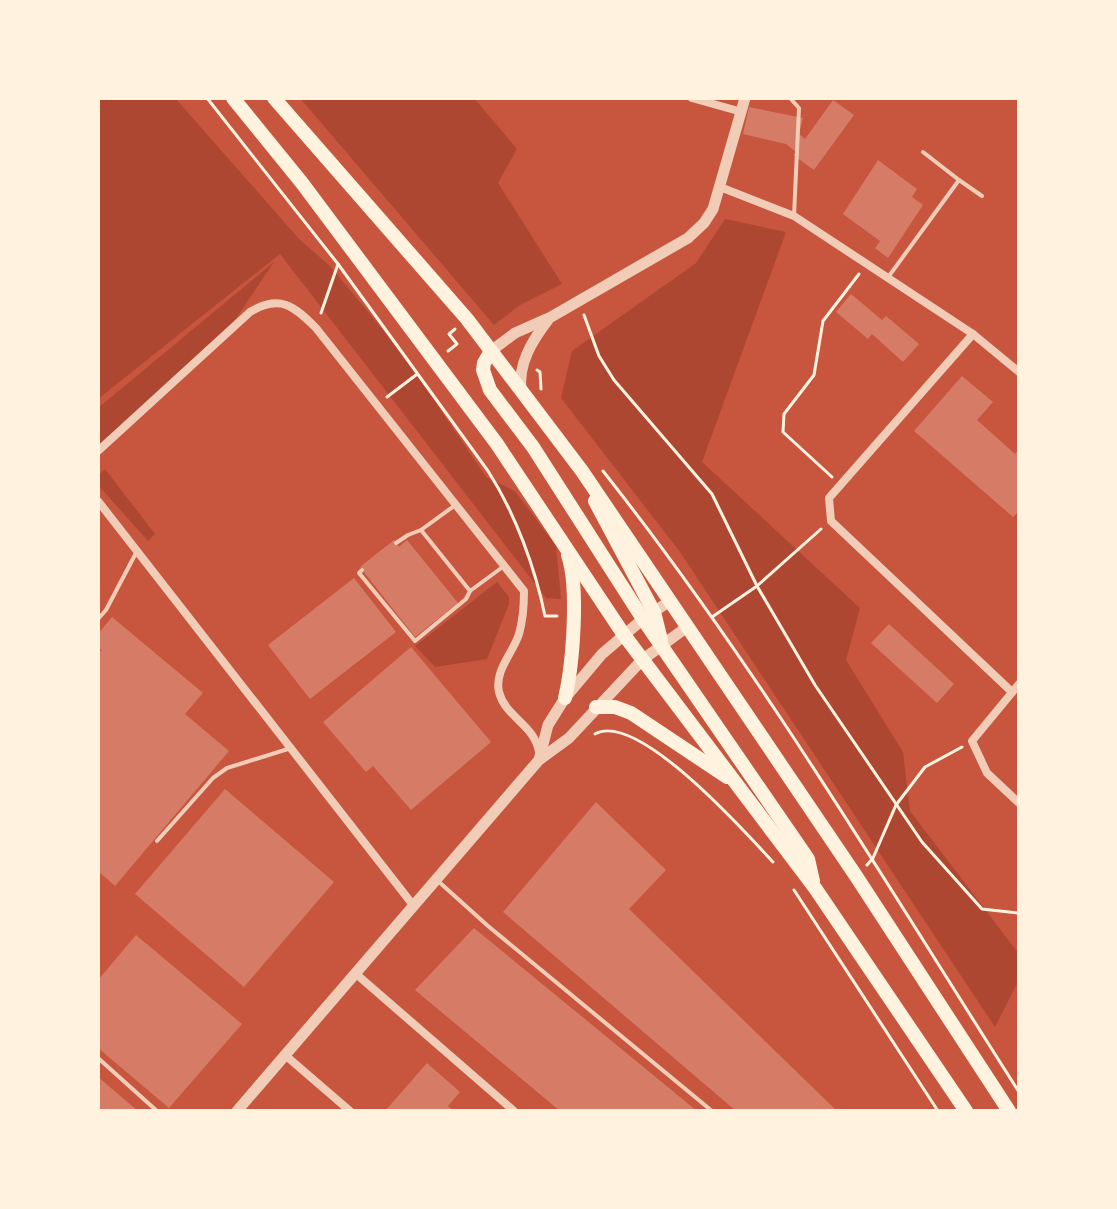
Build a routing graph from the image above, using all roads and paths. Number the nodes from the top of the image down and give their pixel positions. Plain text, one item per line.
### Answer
1 (207, 98) edge
2 (233, 98) edge
3 (274, 98) edge
4 (692, 98) edge
5 (745, 98) edge
6 (790, 98) edge
7 (742, 112) junction
8 (923, 152) dead end
9 (959, 180) junction
10 (720, 187) junction
11 (982, 196) dead end
12 (794, 216) junction
13 (338, 264) junction
14 (866, 264) junction
15 (887, 278) junction
16 (578, 301) junction
17 (551, 317) junction
18 (316, 328) junction
19 (973, 334) junction
20 (491, 351) junction
21 (540, 372) dead end
22 (1019, 372) edge
23 (521, 391) junction
24 (542, 392) dead end
25 (98, 451) edge
26 (582, 471) junction
27 (603, 471) dead end
28 (841, 485) junction
29 (98, 501) edge
30 (456, 505) junction
31 (831, 521) junction
32 (421, 530) junction
33 (563, 540) junction
34 (396, 543) dead end
35 (136, 553) junction
36 (504, 566) junction
37 (362, 570) dead end
38 (757, 586) junction
39 (470, 591) junction
40 (670, 601) junction
41 (545, 616) dead end
42 (649, 616) junction
43 (712, 617) junction
44 (98, 619) edge
45 (687, 627) junction
46 (624, 635) junction
47 (661, 645) junction
48 (642, 660) junction
49 (1019, 684) edge
50 (1012, 692) junction
51 (565, 698) junction
52 (596, 707) junction
53 (553, 714) junction
54 (518, 720) junction
55 (569, 738) junction
56 (972, 741) junction
57 (290, 748) junction
58 (539, 760) junction
59 (738, 784) junction
60 (1019, 803) edge
61 (896, 805) junction
62 (157, 841) dead end
63 (873, 858) junction
64 (781, 871) dead end
65 (436, 879) junction
66 (790, 884) dead end
67 (815, 888) junction
68 (413, 905) junction
69 (1019, 913) edge
70 (355, 973) junction
71 (285, 1055) junction
72 (98, 1058) edge
73 (1019, 1092) edge
74 (157, 1111) edge
75 (237, 1111) edge
76 (350, 1111) edge
77 (514, 1111) edge
78 (712, 1111) edge
79 (938, 1111) edge
80 (966, 1111) edge
81 (1009, 1111) edge

1 - 13 path
2 - 33 highway
3 - 20 highway
4 - 7 street
5 - 7 street
6 - 12 lane
7 - 10 street
8 - 9 lane
9 - 11 lane
9 - 15 lane
10 - 12 street
10 - 16 street
12 - 14 street
13 - 18 path
13 - 41 path
14 - 15 street
14 - 28 path
15 - 19 street
16 - 17 street
16 - 38 path
17 - 20 street
17 - 23 street
18 - 25 street
18 - 30 street
19 - 22 street
19 - 28 street
20 - 23 highway
20 - 42 highway
21 - 24 path
23 - 26 highway
26 - 40 highway
26 - 42 highway
27 - 43 path
28 - 31 street
29 - 35 street
30 - 32 lane
30 - 36 street
31 - 38 path
31 - 50 street
32 - 34 lane
32 - 39 lane
33 - 46 highway
33 - 51 highway
35 - 44 lane
35 - 57 street
36 - 39 lane
36 - 54 street
37 - 39 lane
38 - 43 path
38 - 61 path
40 - 42 street
40 - 45 highway
42 - 46 street
42 - 47 highway
43 - 63 path
45 - 47 street
45 - 81 highway
46 - 48 highway
46 - 51 street
47 - 48 street
47 - 67 highway
48 - 52 street
48 - 59 highway
49 - 50 street
50 - 56 street
51 - 53 street
52 - 55 street
52 - 59 highway
53 - 54 street
53 - 58 street
54 - 58 street
55 - 58 street
55 - 64 path
56 - 60 street
56 - 61 path
57 - 62 lane
57 - 68 street
58 - 65 street
59 - 67 highway
61 - 63 path
61 - 69 path
63 - 73 path
65 - 68 street
65 - 78 lane
66 - 79 path
67 - 80 highway
68 - 70 street
70 - 71 street
70 - 77 street
71 - 75 street
71 - 76 street
72 - 74 lane

